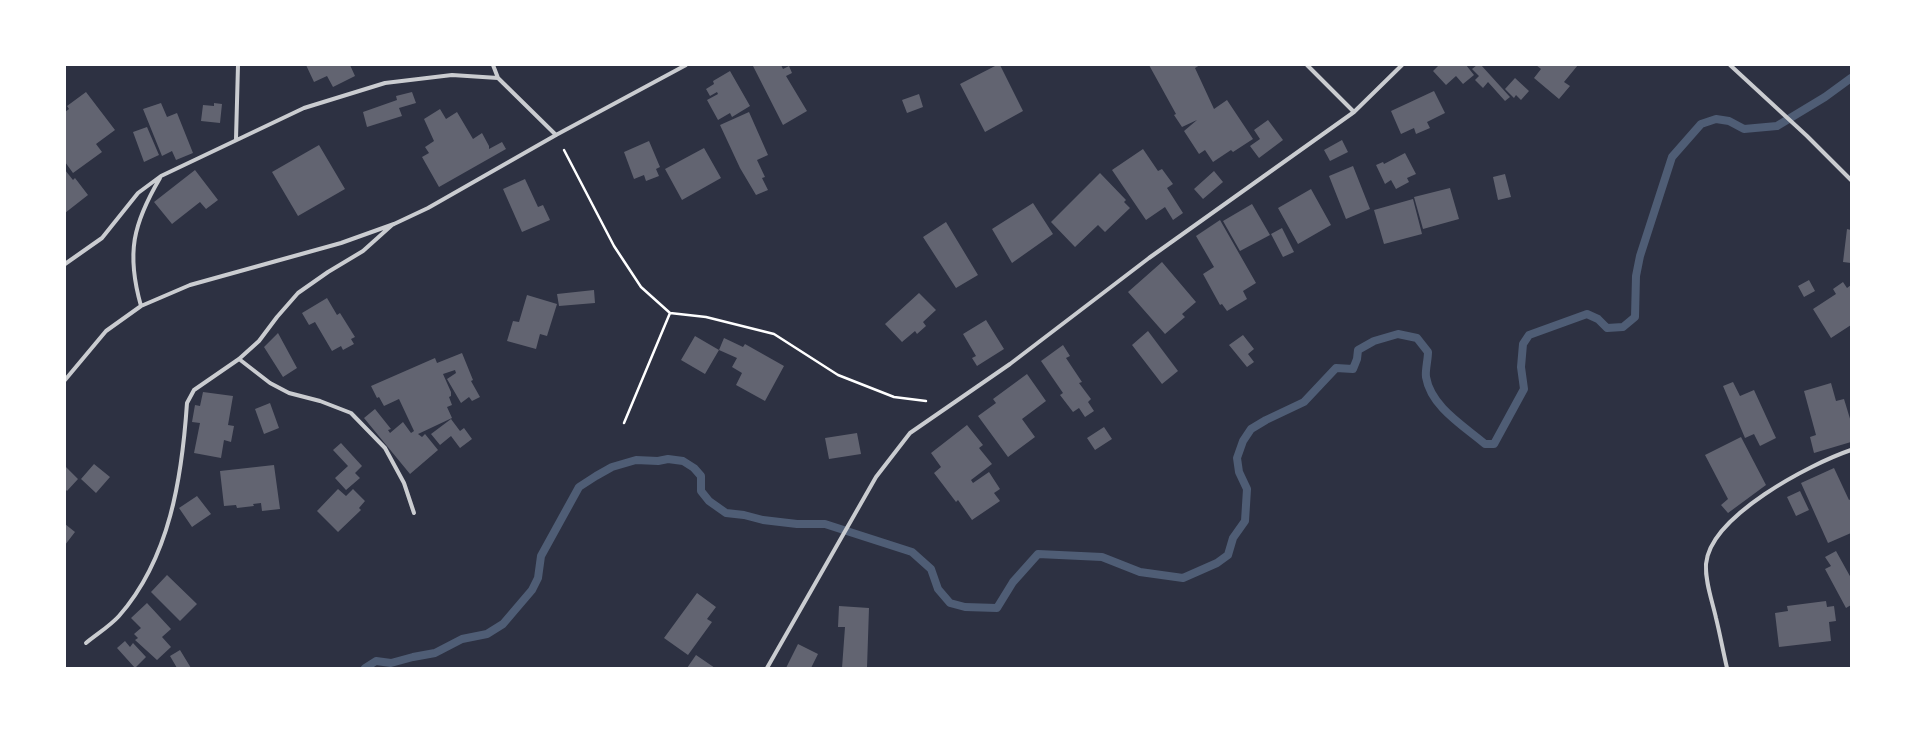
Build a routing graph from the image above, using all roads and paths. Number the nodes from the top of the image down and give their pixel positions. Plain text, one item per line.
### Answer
1 (238, 65) edge
2 (493, 65) edge
3 (686, 65) edge
4 (1307, 65) edge
5 (1402, 65) edge
6 (1730, 65) edge
7 (498, 78) junction
8 (1354, 112) junction
9 (556, 135) junction
10 (236, 139) junction
11 (161, 176) junction
12 (1851, 180) edge
13 (394, 224) junction
14 (65, 264) edge
15 (140, 306) junction
16 (670, 313) junction
17 (239, 360) junction
18 (65, 380) edge
19 (951, 405) junction
20 (624, 423) dead end
21 (1851, 450) edge
22 (414, 513) dead end
23 (86, 643) dead end
24 (767, 668) edge
25 (1727, 668) edge

1 - 10 street
2 - 7 street
3 - 9 street
4 - 8 street
5 - 8 street
6 - 12 street
7 - 9 street
7 - 10 street
8 - 19 street
9 - 13 street
9 - 16 path
10 - 11 street
11 - 14 street
11 - 15 street
13 - 15 street
13 - 17 street
15 - 18 street
16 - 19 path
16 - 20 path
17 - 22 street
17 - 23 street
19 - 24 street
21 - 25 street

